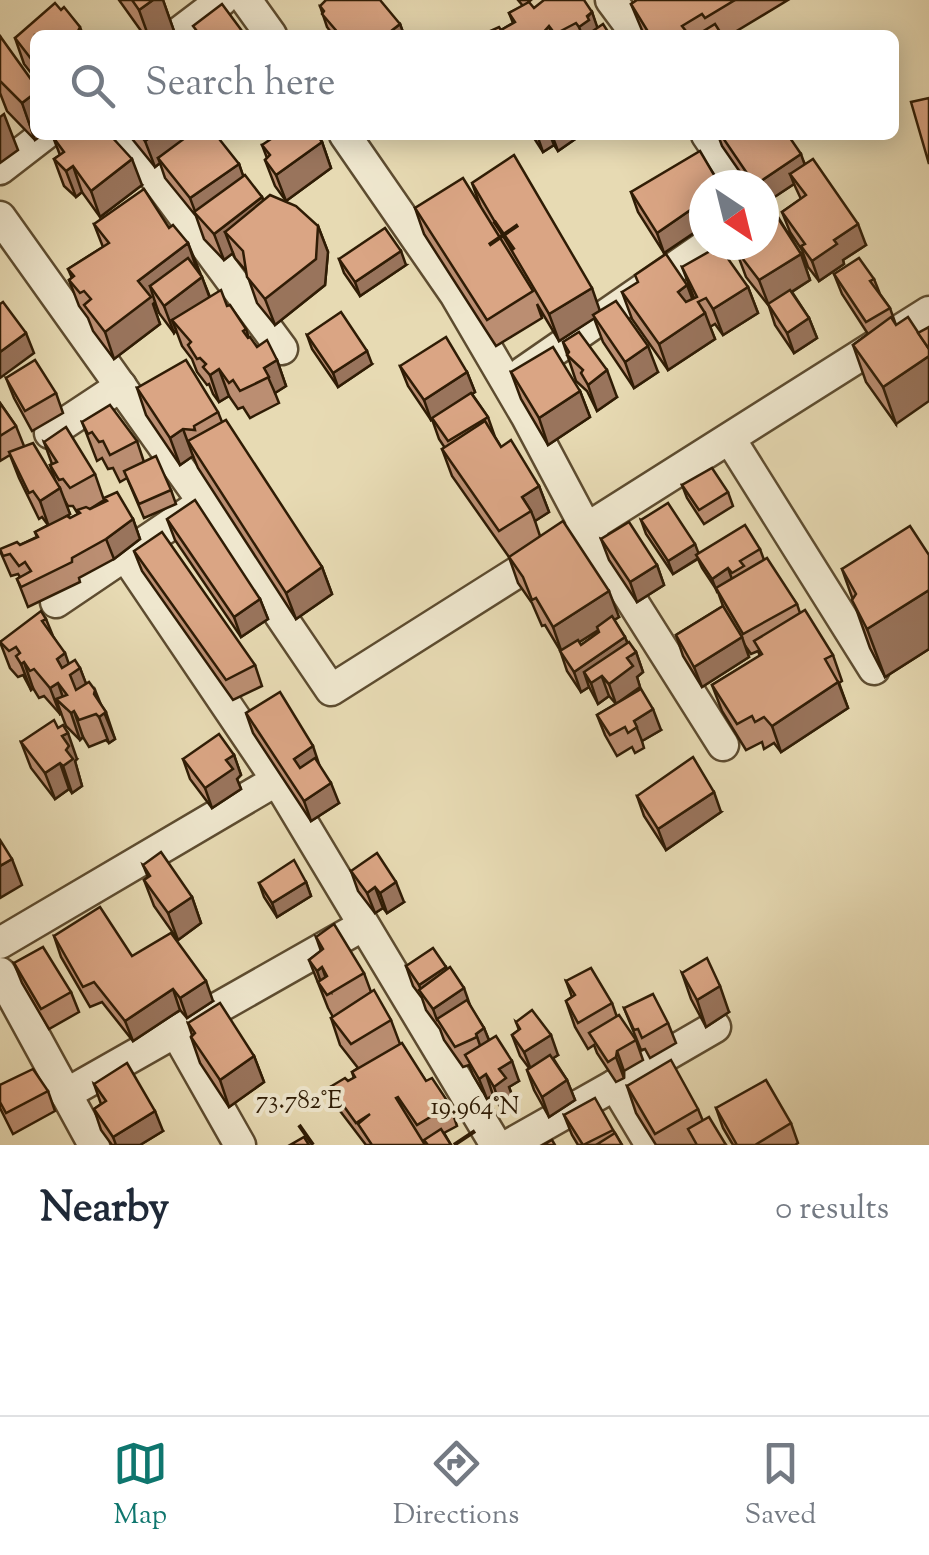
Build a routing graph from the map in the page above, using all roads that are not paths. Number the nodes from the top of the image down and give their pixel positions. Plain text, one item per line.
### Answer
1 (222, 0) edge
2 (246, 0) edge
3 (612, 0) edge
4 (183, 30) edge
5 (267, 30) edge
6 (633, 30) edge
7 (37, 140) edge
8 (128, 140) edge
9 (348, 140) edge
10 (710, 140) edge
11 (0, 168) edge
12 (731, 170) edge
13 (0, 217) edge
14 (689, 257) edge
15 (929, 312) edge
16 (282, 349) dead end
17 (508, 383) junction
18 (120, 386) junction
19 (50, 433) edge
20 (730, 439) junction
21 (204, 503) junction
22 (586, 528) junction
23 (125, 555) junction
24 (56, 602) dead end
25 (874, 669) dead end
26 (723, 745) dead end
27 (277, 780) junction
28 (362, 926) junction
29 (0, 942) edge
30 (0, 973) edge
31 (715, 1027) dead end
32 (176, 1032) junction
33 (615, 1085) junction
34 (66, 1094) junction
35 (94, 1145) edge
36 (240, 1145) edge
37 (496, 1145) edge
38 (509, 1145) edge
39 (651, 1145) edge

1 - 4 street
2 - 5 street
3 - 6 street
7 - 11 street
8 - 16 street
9 - 17 street
10 - 12 street
13 - 18 street
14 - 17 street
15 - 20 street
17 - 22 street
18 - 19 street
18 - 21 street
20 - 22 street
20 - 25 street
21 - 22 street
21 - 23 street
22 - 26 street
23 - 24 street
23 - 27 street
27 - 28 street
27 - 29 street
28 - 32 street
28 - 37 street
30 - 34 street
31 - 33 street
32 - 34 street
32 - 36 street
33 - 38 street
33 - 39 street
34 - 35 street

